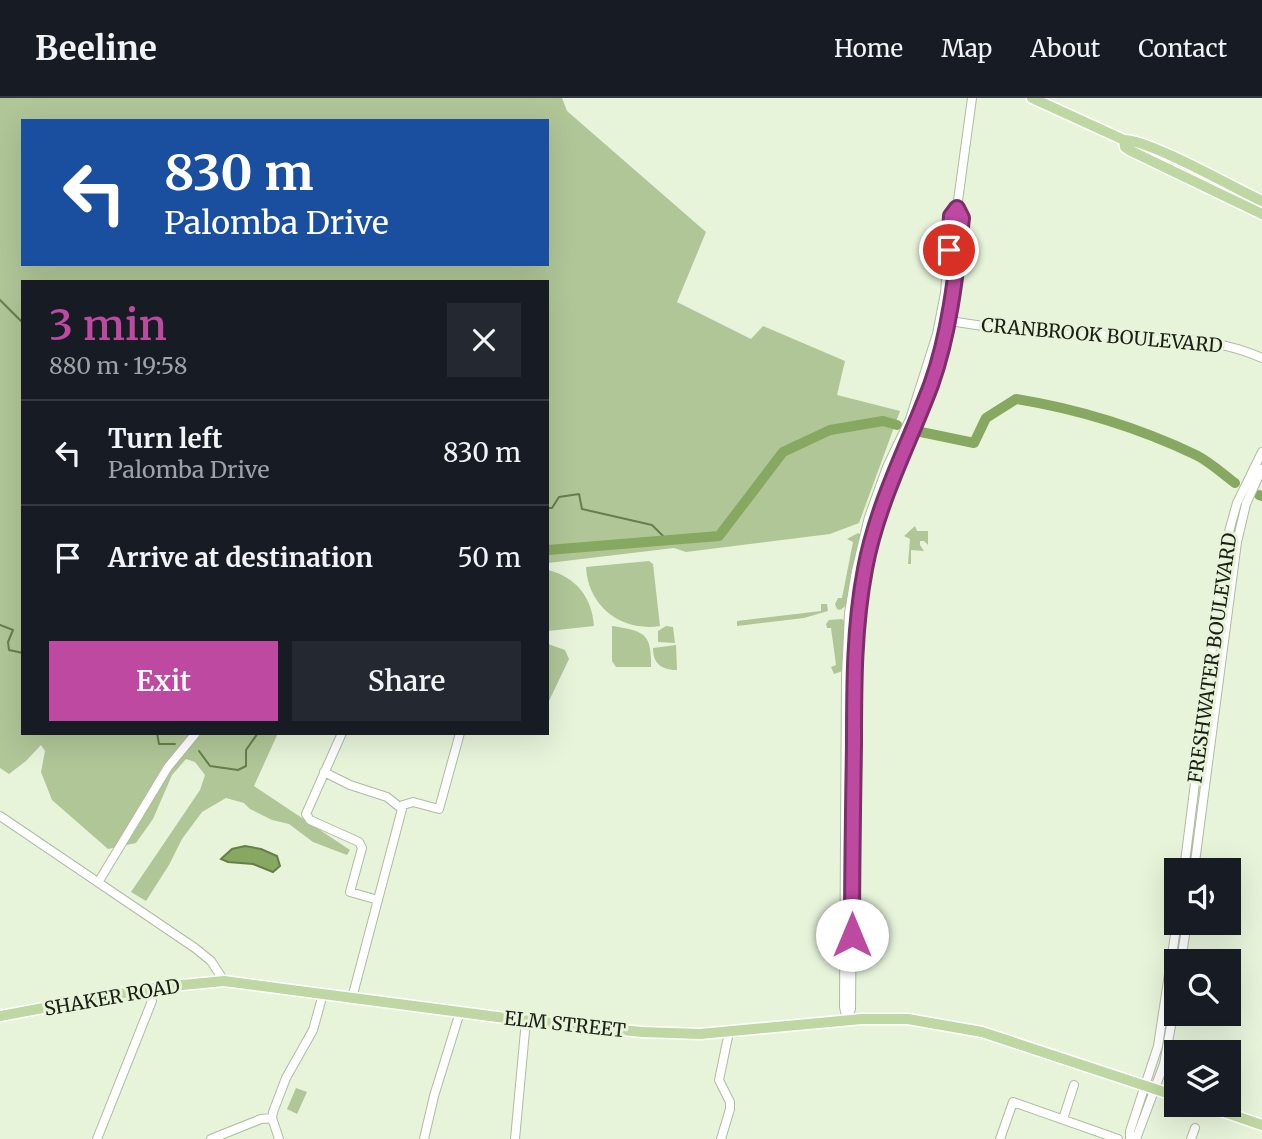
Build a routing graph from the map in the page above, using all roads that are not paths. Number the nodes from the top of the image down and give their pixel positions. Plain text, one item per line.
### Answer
1 (972, 98) edge
2 (1032, 98) edge
3 (1124, 140) junction
4 (1190, 179) junction
5 (1216, 179) junction
6 (1262, 201) edge
7 (1262, 214) edge
8 (944, 320) junction
9 (1262, 358) edge
10 (1262, 452) edge
11 (1262, 469) edge
12 (1217, 610) junction
13 (1227, 611) junction
14 (853, 613) junction
15 (194, 735) edge
16 (341, 735) edge
17 (459, 735) edge
18 (854, 735) junction
19 (846, 741) junction
20 (324, 772) junction
21 (1195, 784) junction
22 (1205, 786) junction
23 (400, 806) junction
24 (0, 816) edge
25 (1186, 858) edge
26 (1196, 858) edge
27 (99, 881) junction
28 (378, 900) junction
29 (1175, 935) edge
30 (224, 981) junction
31 (151, 988) junction
32 (323, 994) junction
33 (352, 998) junction
34 (460, 1012) junction
35 (0, 1017) edge
36 (526, 1020) junction
37 (848, 1020) junction
38 (1171, 1026) edge
39 (729, 1032) junction
40 (1074, 1085) dead end
41 (1150, 1087) junction
42 (1164, 1092) edge
43 (1239, 1117) edge
44 (272, 1118) junction
45 (1063, 1119) junction
46 (1262, 1125) edge
47 (1195, 1128) dead end
48 (1095, 1135) edge
49 (97, 1139) edge
50 (211, 1139) edge
51 (279, 1139) edge
52 (424, 1139) edge
53 (515, 1139) edge
54 (721, 1139) edge
55 (1000, 1139) edge
56 (1118, 1139) edge
57 (1130, 1139) edge
58 (1136, 1139) edge
59 (1191, 1139) edge

1 - 8 street
2 - 3 main road
3 - 4 main road
3 - 5 main road
4 - 5 main road
4 - 7 main road
5 - 6 main road
8 - 9 street, CRANBROOK BOULEVARD
8 - 14 street
10 - 12 street, FRESHWATER BOULEVARD
11 - 13 street, FRESHWATER BOULEVARD
12 - 13 street
12 - 21 street, FRESHWATER BOULEVARD
13 - 22 street, FRESHWATER BOULEVARD
14 - 18 street
14 - 19 street
15 - 27 street
16 - 20 street
17 - 23 street
18 - 19 street
18 - 37 street
19 - 37 street
20 - 23 street
20 - 28 street
21 - 22 street
21 - 25 street, FRESHWATER BOULEVARD
22 - 26 street, FRESHWATER BOULEVARD
23 - 28 street
24 - 27 street
27 - 30 street
28 - 33 street
29 - 41 street
30 - 31 main road, SHAKER ROAD
30 - 32 main road, ELM STREET
31 - 35 main road, SHAKER ROAD
31 - 49 street
32 - 33 main road, ELM STREET
32 - 44 street
33 - 34 main road, ELM STREET
34 - 36 main road, ELM STREET
34 - 52 street
36 - 39 main road, ELM STREET
36 - 53 street
37 - 39 main road, ELM STREET
37 - 41 main road, ELM STREET
38 - 41 street
39 - 54 street
40 - 45 street
41 - 42 main road, ELM STREET
41 - 57 street
41 - 58 street
43 - 46 main road
44 - 50 street
44 - 51 street
45 - 48 street
45 - 55 street
47 - 59 street
48 - 56 street

